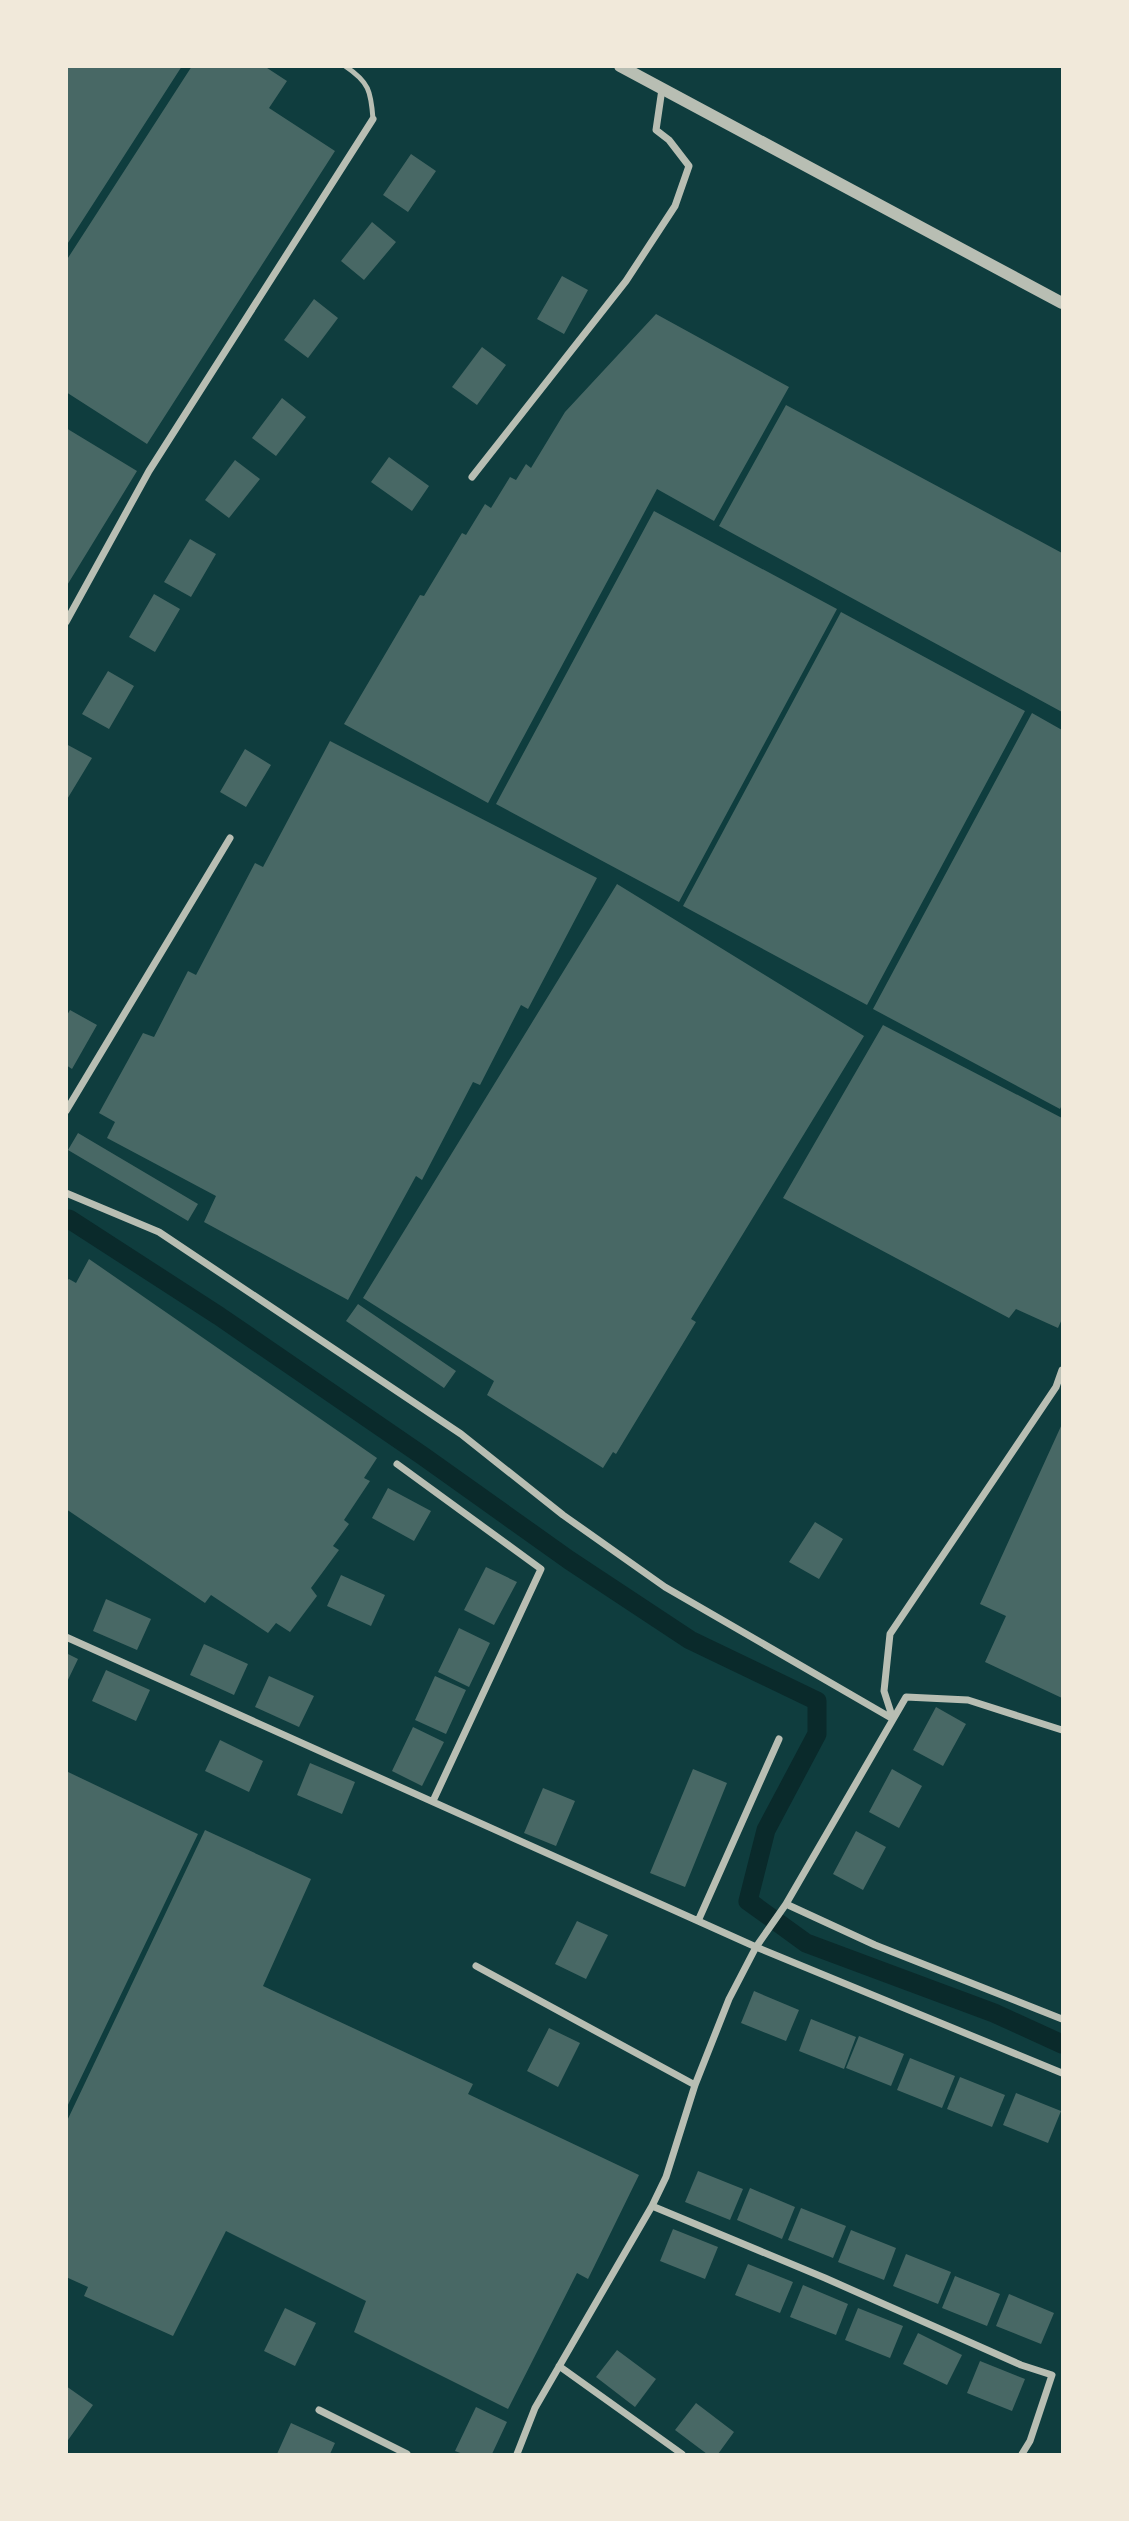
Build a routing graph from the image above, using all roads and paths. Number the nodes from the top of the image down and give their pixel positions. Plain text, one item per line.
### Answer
1 (345, 66) edge
2 (620, 66) edge
3 (662, 89) junction
4 (373, 119) joint
5 (1062, 303) edge
6 (472, 477) dead end
7 (66, 622) edge
8 (230, 838) dead end
9 (66, 1111) edge
10 (66, 1193) edge
11 (1062, 1370) edge
12 (397, 1464) dead end
13 (66, 1637) edge
14 (893, 1719) junction
15 (1062, 1730) edge
16 (779, 1739) dead end
17 (433, 1801) junction
18 (786, 1904) junction
19 (698, 1921) junction
20 (756, 1947) junction
21 (476, 1966) dead end
22 (1062, 2019) edge
23 (1062, 2073) edge
24 (695, 2085) junction
25 (652, 2206) junction
26 (559, 2366) junction
27 (319, 2410) dead end
28 (407, 2455) edge
29 (517, 2455) edge
30 (682, 2455) edge
31 (1022, 2455) edge

1 - 4 lane
2 - 3 street
3 - 5 street
3 - 6 street
4 - 7 street
8 - 9 street
10 - 14 street
11 - 14 street
12 - 17 street
13 - 17 street
14 - 15 street
14 - 18 street
16 - 19 street
17 - 19 street
18 - 20 street
18 - 22 street
19 - 20 street
20 - 23 street
20 - 24 street
21 - 24 street
24 - 25 street
25 - 26 street
25 - 31 street
26 - 29 street
26 - 30 street
27 - 28 street

